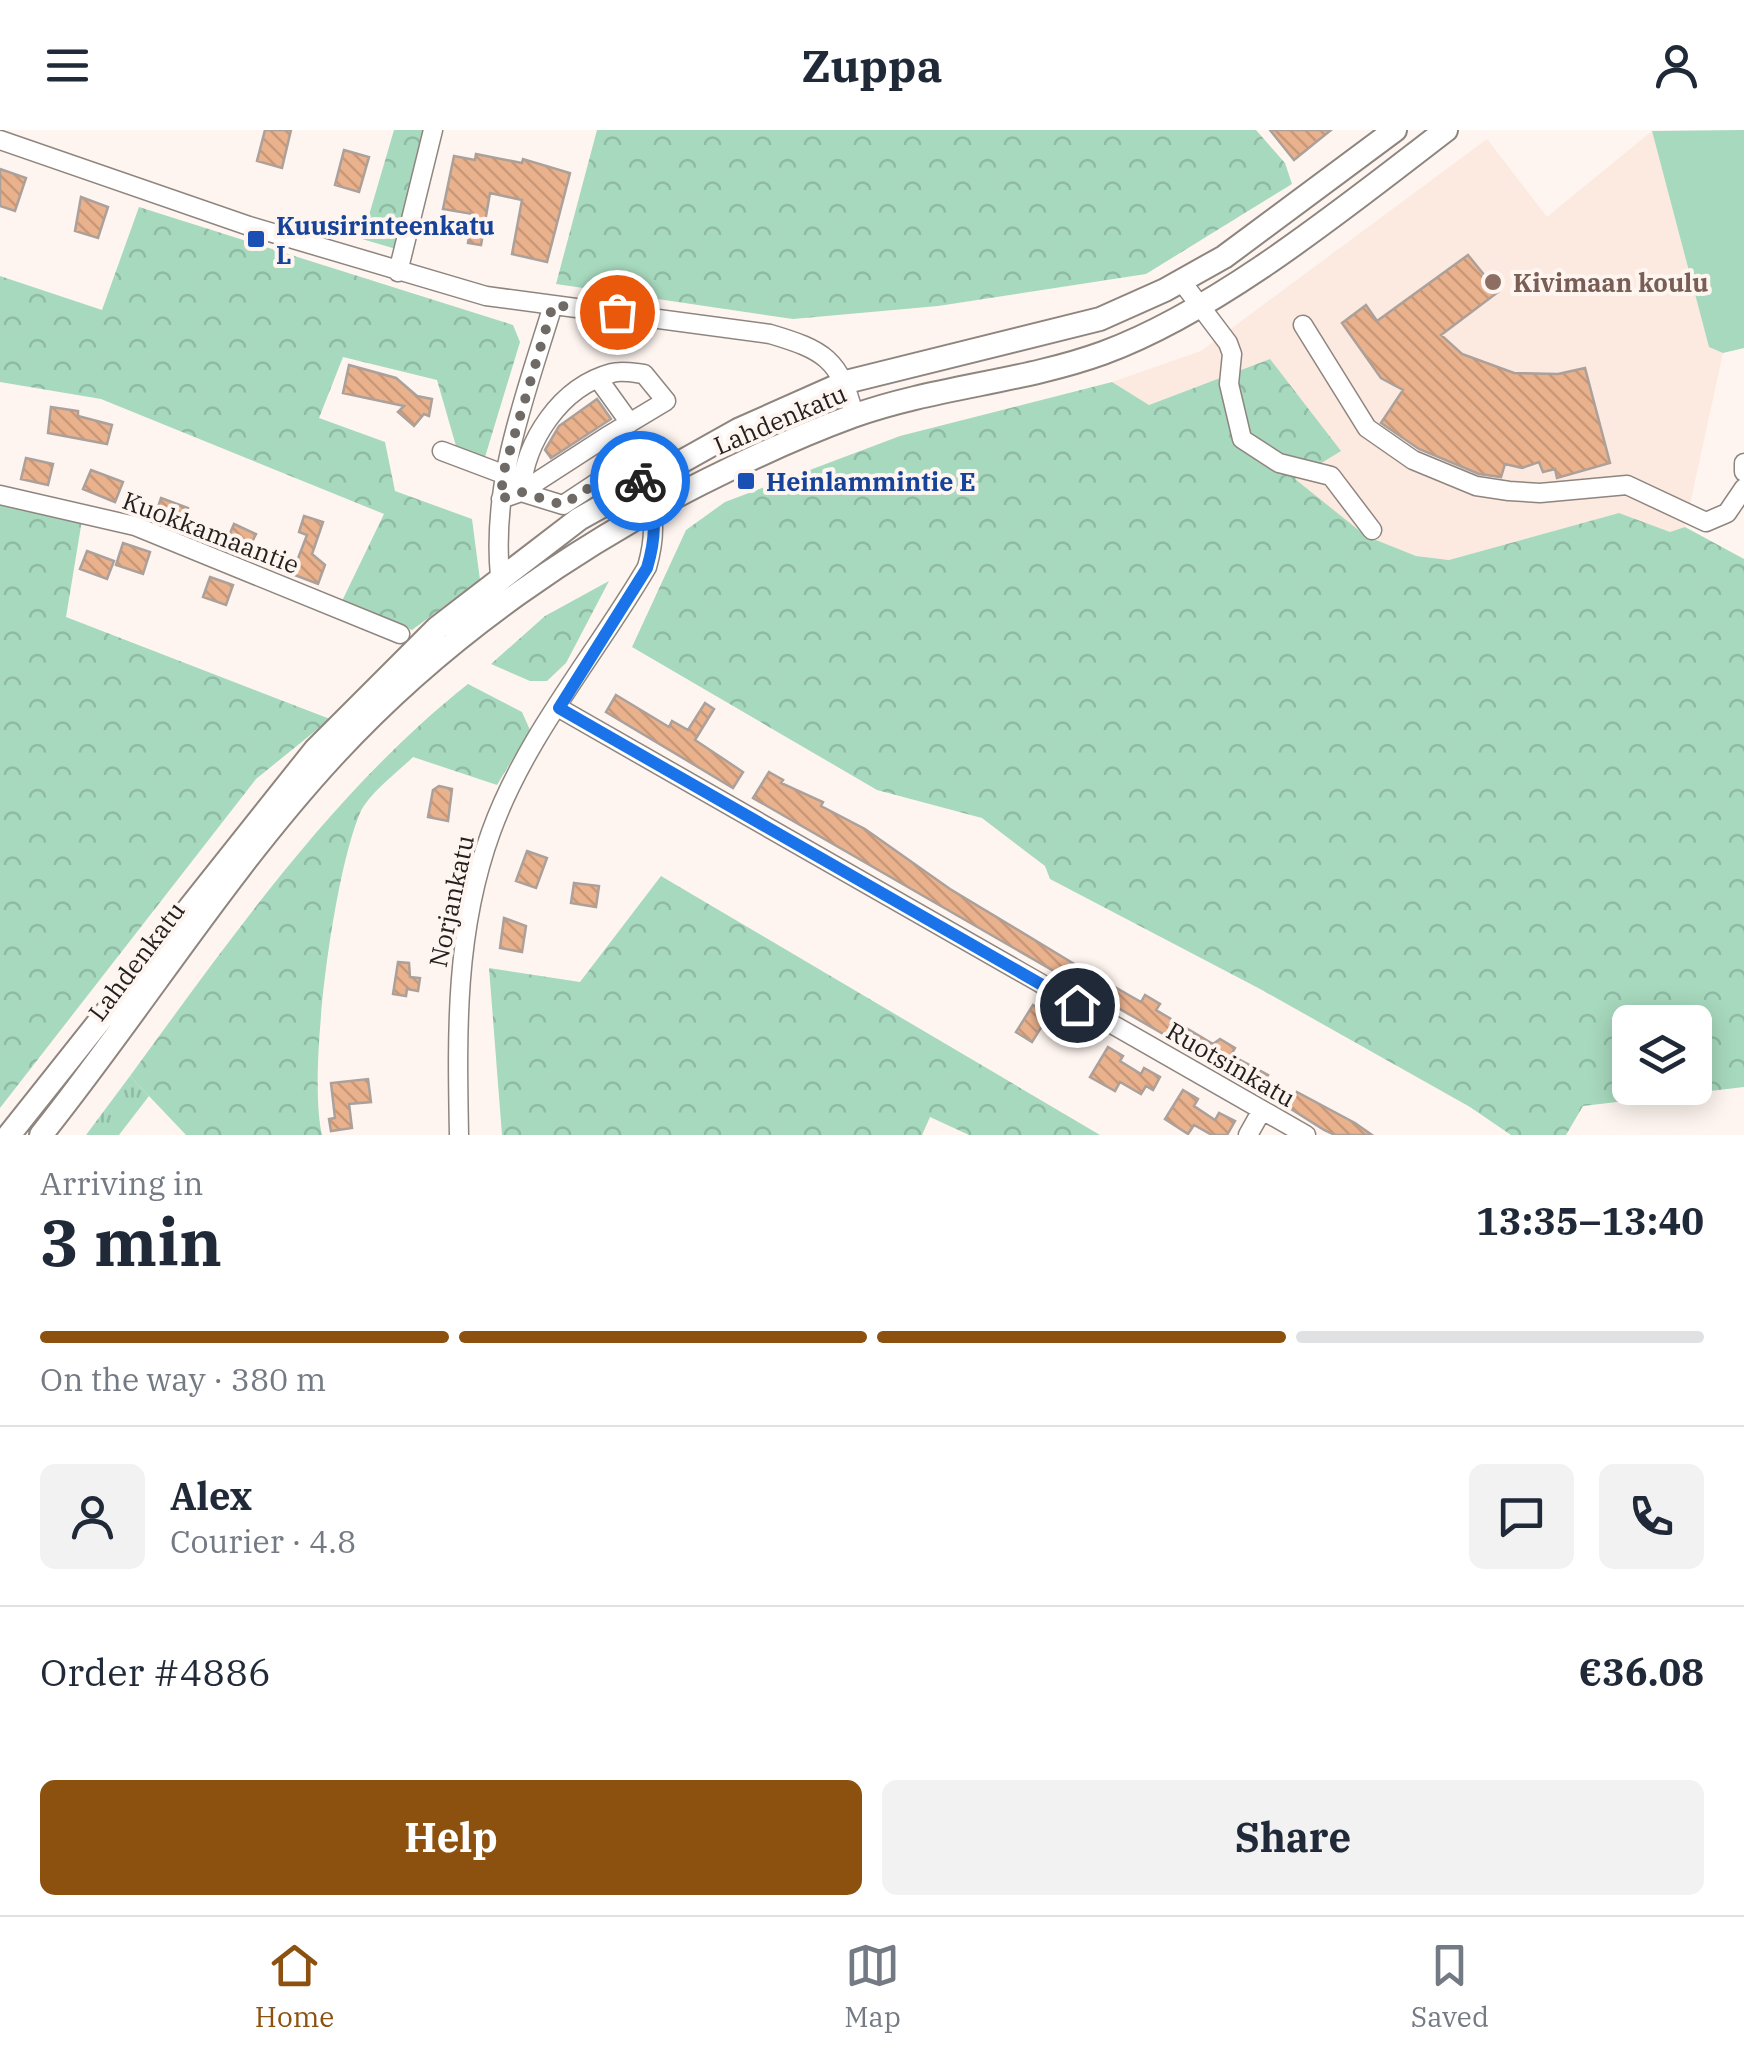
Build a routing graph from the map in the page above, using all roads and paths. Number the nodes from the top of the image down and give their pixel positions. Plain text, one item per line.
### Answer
1 (433, 130) edge
2 (1394, 130) edge
3 (1446, 130) edge
4 (0, 140) edge
5 (398, 272) junction
6 (1182, 282) junction
7 (553, 305) junction
8 (1198, 306) junction
9 (1303, 325) dead end
10 (600, 380) junction
11 (846, 382) junction
12 (854, 415) junction
13 (630, 423) junction
14 (606, 437) junction
15 (442, 450) dead end
16 (628, 462) junction
17 (1744, 464) edge
18 (1744, 472) edge
19 (503, 474) junction
20 (642, 484) junction
21 (1744, 488) edge
22 (521, 492) junction
23 (0, 494) edge
24 (501, 499) junction
25 (655, 510) junction
26 (1372, 530) dead end
27 (500, 576) junction
28 (400, 634) dead end
29 (403, 673) junction
30 (559, 708) junction
31 (1262, 1110) junction
32 (9, 1135) edge
33 (41, 1135) edge
34 (459, 1135) edge
35 (1248, 1135) edge
36 (1306, 1135) edge

1 - 5 street
2 - 6 main road, Lahdenkatu
3 - 8 main road, Lahdenkatu
4 - 5 street
5 - 7 street
6 - 8 street
6 - 11 main road, Lahdenkatu
7 - 11 street
7 - 19 street
8 - 12 main road, Lahdenkatu
8 - 26 street
9 - 21 street
10 - 13 street
10 - 13 street
10 - 22 street
11 - 12 street
11 - 20 main road, Lahdenkatu
12 - 25 main road, Lahdenkatu
13 - 14 street
14 - 16 street
14 - 22 street
15 - 19 street
16 - 20 street
16 - 22 street
17 - 18 street
19 - 24 street
20 - 25 street
20 - 27 main road, Lahdenkatu
22 - 24 street
23 - 28 street, Kuokkamaantie
24 - 27 street
25 - 29 main road, Lahdenkatu
25 - 30 street, Norjankatu
27 - 29 main road, Lahdenkatu
29 - 32 main road, Lahdenkatu
29 - 33 main road, Lahdenkatu
30 - 31 street, Ruotsinkatu
30 - 34 street, Norjankatu
31 - 35 street
31 - 36 street, Ruotsinkatu

